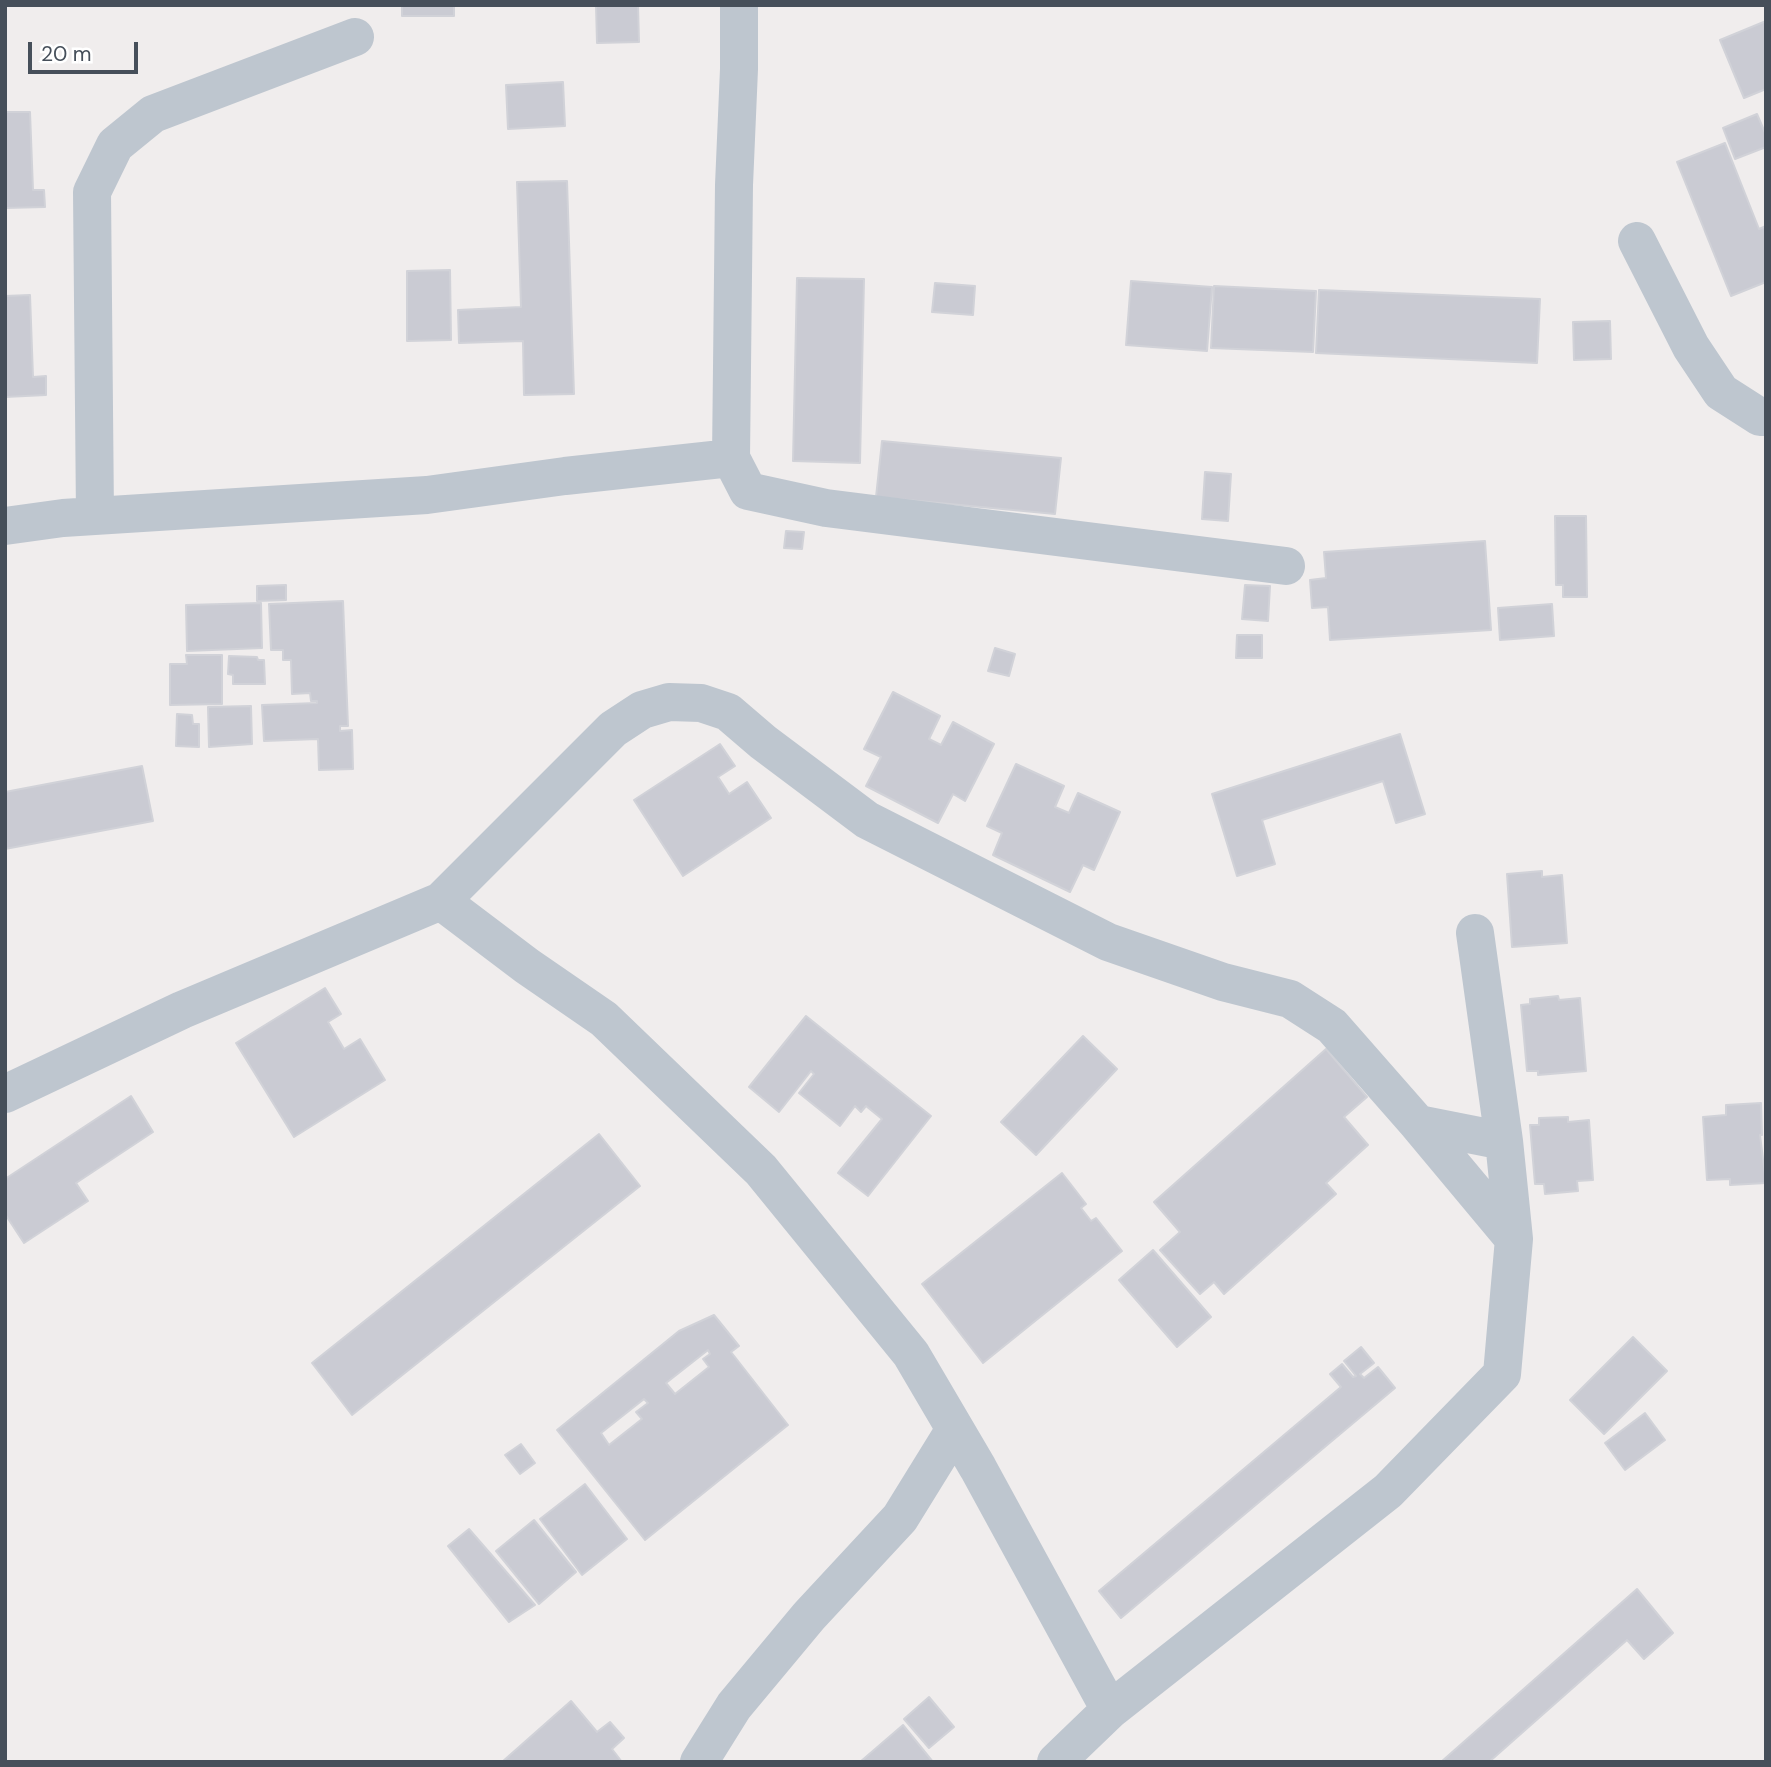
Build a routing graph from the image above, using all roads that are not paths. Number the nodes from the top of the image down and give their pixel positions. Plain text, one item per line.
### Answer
1 (739, 5) edge
2 (355, 37) dead end
3 (1637, 241) dead end
4 (1766, 417) edge
5 (731, 458) junction
6 (95, 516) junction
7 (5, 526) edge
8 (1286, 566) dead end
9 (441, 901) junction
10 (1475, 933) dead end
11 (5, 1094) edge
12 (1418, 1124) junction
13 (1504, 1141) junction
14 (1514, 1240) junction
15 (955, 1430) junction
16 (1110, 1710) junction
17 (699, 1762) edge
18 (1056, 1762) edge

1 - 5 street
2 - 6 street
3 - 4 street
5 - 6 street
5 - 8 street
6 - 7 street
9 - 11 street
9 - 12 street
9 - 15 street
10 - 13 street
12 - 13 street
12 - 14 street
13 - 14 street
14 - 16 street
15 - 16 street
15 - 17 street
16 - 18 street

